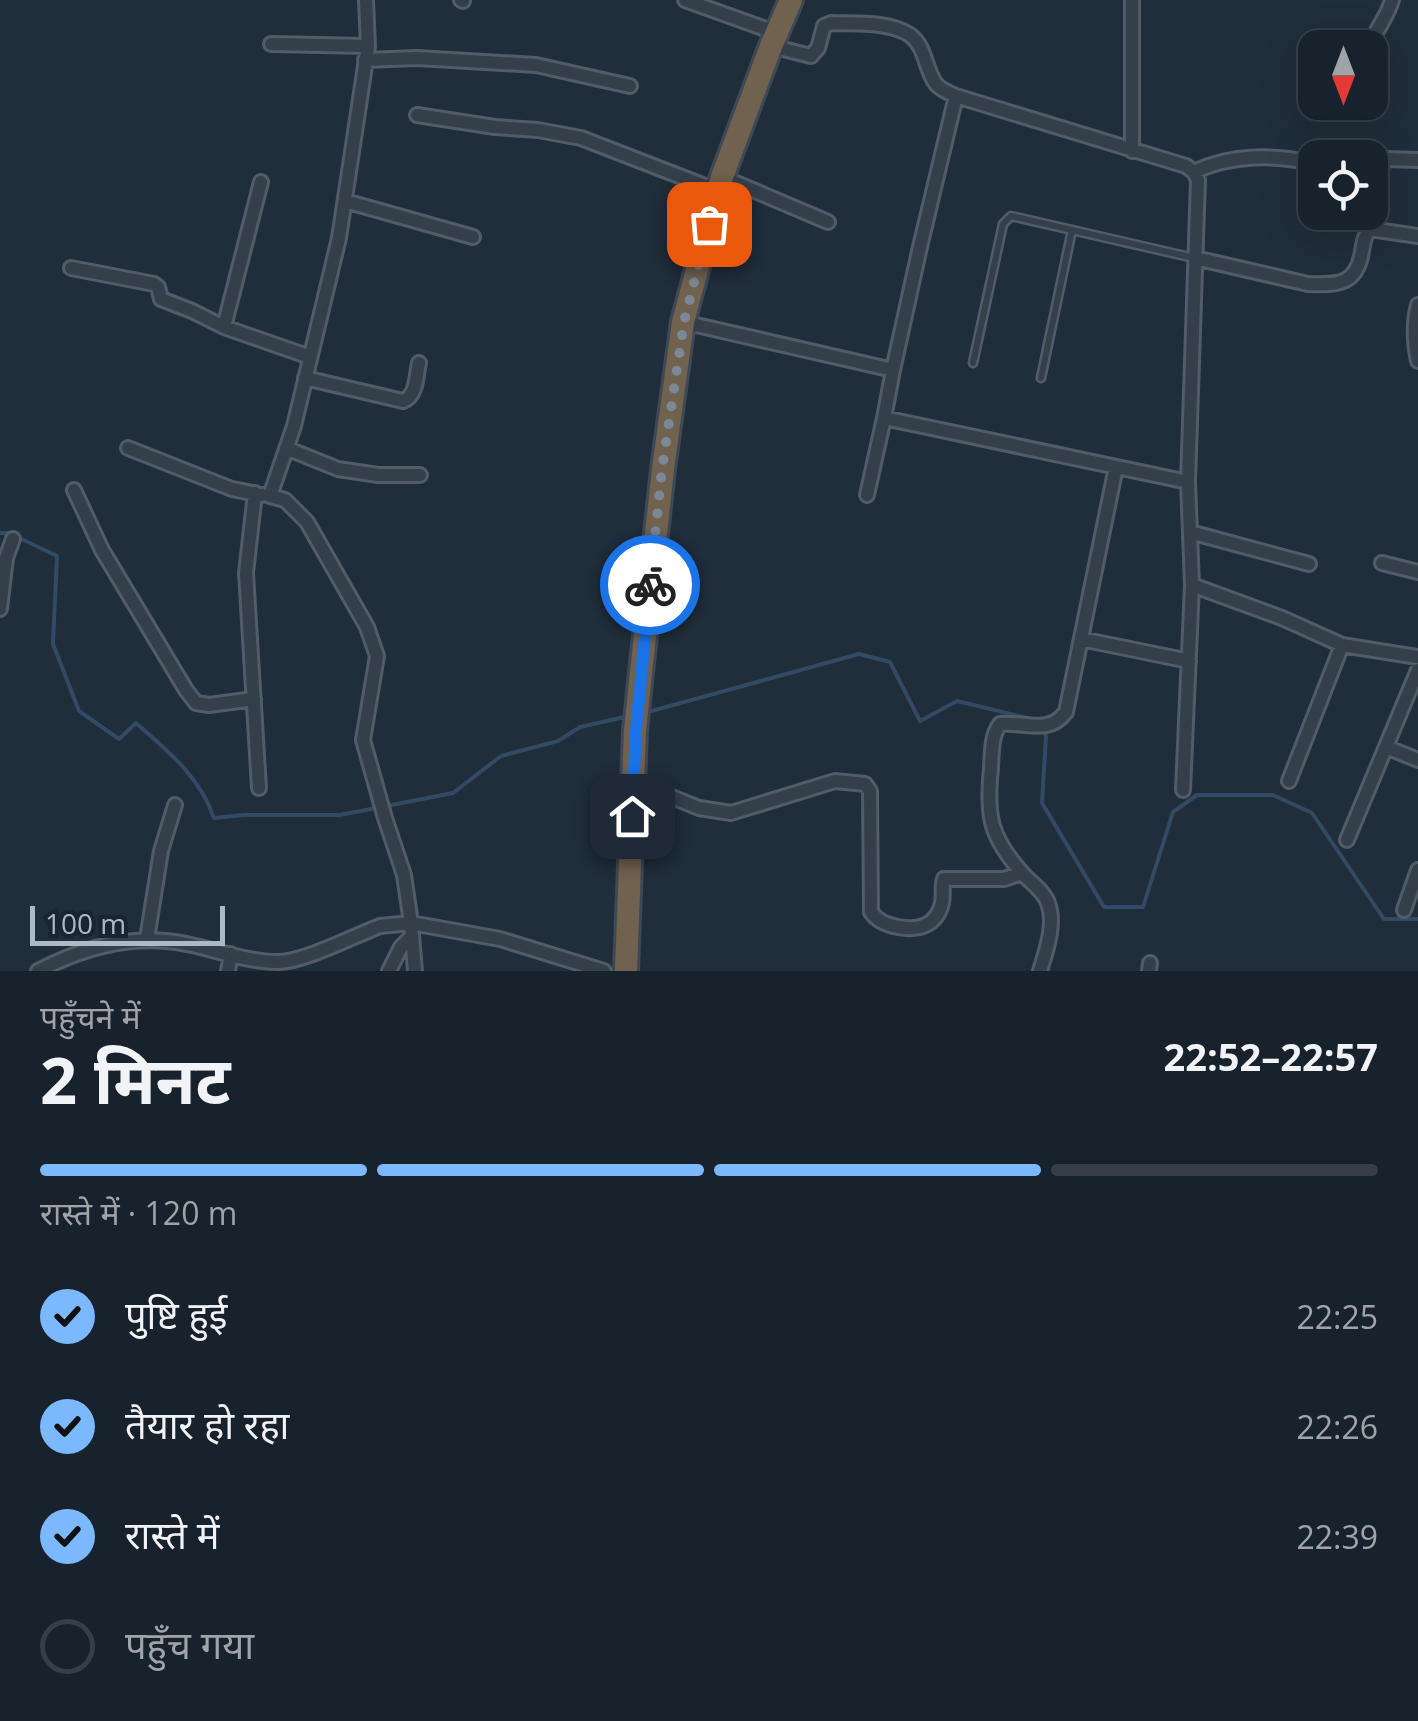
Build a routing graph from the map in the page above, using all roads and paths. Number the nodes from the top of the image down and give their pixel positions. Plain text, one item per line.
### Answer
1 (366, 0) edge
2 (685, 0) edge
3 (776, 0) edge
4 (791, 0) edge
5 (1132, 0) edge
6 (1392, 0) edge
7 (1378, 30) edge
8 (771, 36) junction
9 (272, 44) dead end
10 (368, 46) junction
11 (365, 60) junction
12 (630, 86) dead end
13 (956, 96) junction
14 (417, 116) dead end
15 (1132, 150) junction
16 (1388, 159) edge
17 (1298, 160) edge
18 (1418, 160) edge
19 (1194, 172) junction
20 (714, 181) junction
21 (260, 182) dead end
22 (346, 201) junction
23 (828, 222) dead end
24 (1072, 230) junction
25 (1418, 236) edge
26 (474, 237) dead end
27 (1195, 258) junction
28 (71, 268) dead end
29 (1418, 305) edge
30 (684, 322) junction
31 (224, 327) junction
32 (310, 357) junction
33 (1418, 361) edge
34 (419, 363) dead end
35 (973, 363) dead end
36 (894, 370) junction
37 (305, 378) junction
38 (1042, 378) dead end
39 (884, 418) junction
40 (128, 448) dead end
41 (286, 448) junction
42 (1116, 467) junction
43 (420, 475) dead end
44 (1188, 482) junction
45 (74, 490) dead end
46 (255, 493) junction
47 (270, 496) junction
48 (867, 496) dead end
49 (1190, 532) junction
50 (14, 539) dead end
51 (1382, 563) dead end
52 (1309, 564) dead end
53 (1418, 572) edge
54 (1192, 585) junction
55 (0, 609) edge
56 (1081, 639) junction
57 (1342, 645) junction
58 (1418, 657) edge
59 (1189, 661) junction
60 (1418, 670) edge
61 (635, 684) junction
62 (254, 700) junction
63 (631, 731) junction
64 (1386, 747) junction
65 (1418, 760) edge
66 (1290, 781) dead end
67 (259, 788) dead end
68 (633, 788) junction
69 (1183, 790) dead end
70 (174, 805) dead end
71 (1348, 840) dead end
72 (1418, 870) edge
73 (1022, 873) junction
74 (1404, 910) dead end
75 (412, 930) junction
76 (148, 939) junction
77 (232, 954) junction
78 (38, 971) edge
79 (228, 971) edge
80 (389, 971) edge
81 (415, 971) edge
82 (604, 971) edge
83 (613, 971) edge
84 (626, 971) edge
85 (1040, 971) edge

1 - 10 street
2 - 8 street
3 - 8 highway
4 - 8 highway
5 - 15 street
6 - 7 street
8 - 13 street
8 - 20 highway
9 - 10 street
10 - 11 street
11 - 12 street
11 - 22 street
13 - 15 street
13 - 36 street
14 - 20 street
15 - 19 street
16 - 18 street
17 - 19 street
19 - 27 street
20 - 23 street
20 - 30 highway
20 - 61 highway
21 - 31 street
22 - 26 street
22 - 32 street
24 - 27 lane
24 - 35 lane
24 - 38 lane
25 - 27 street
27 - 44 street
28 - 31 street
29 - 33 street
30 - 36 street
30 - 61 highway
31 - 32 street
32 - 37 street
34 - 37 street
36 - 39 street
37 - 41 street
39 - 42 street
39 - 48 street
40 - 46 street
41 - 43 street
41 - 47 street
42 - 44 street
42 - 56 street
44 - 49 street
45 - 62 street
46 - 47 street
46 - 62 street
47 - 75 street
49 - 52 street
49 - 54 street
50 - 55 street
51 - 53 street
54 - 57 street
54 - 59 street
56 - 59 street
56 - 73 street
57 - 58 street
57 - 66 street
59 - 69 street
60 - 64 street
61 - 63 highway
62 - 67 street
63 - 68 highway
63 - 83 highway
64 - 65 street
64 - 71 street
68 - 73 street
68 - 84 highway
70 - 76 street
72 - 74 street
73 - 85 street
75 - 77 street
75 - 80 street
75 - 81 street
75 - 82 street
76 - 77 street
76 - 78 street
77 - 79 street

